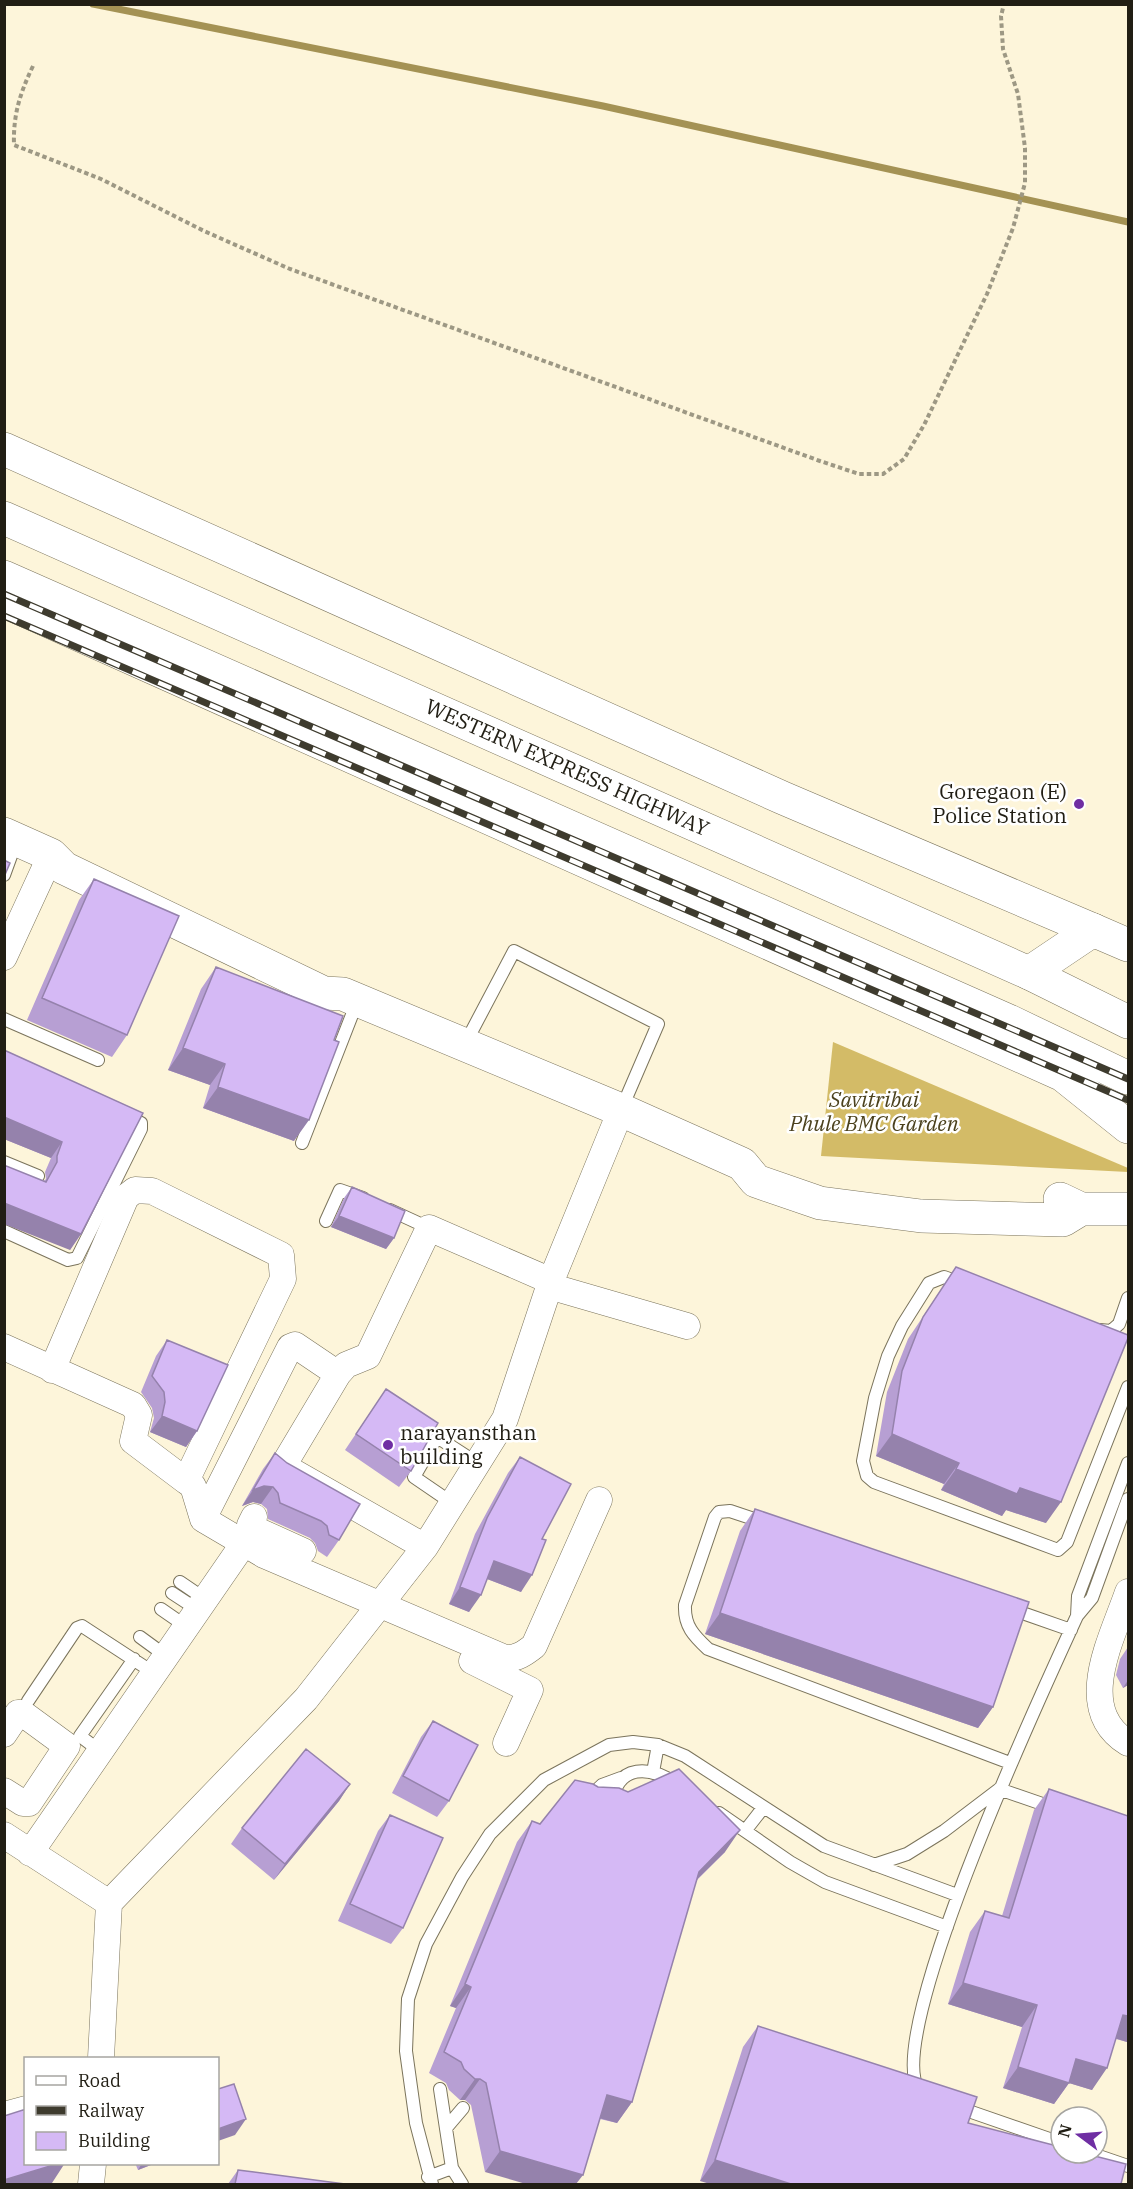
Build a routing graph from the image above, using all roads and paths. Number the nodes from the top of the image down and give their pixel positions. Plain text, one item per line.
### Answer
1 (1004, 4) edge
2 (33, 66) dead end
3 (4, 449) edge
4 (4, 518) edge
5 (4, 577) edge
6 (4, 601) edge
7 (10, 837) edge
8 (51, 855) junction
9 (4, 875) edge
10 (156, 904) junction
11 (1093, 930) junction
12 (1128, 945) edge
13 (4, 957) edge
14 (1029, 973) junction
15 (350, 997) junction
16 (4, 1019) edge
17 (1128, 1022) edge
18 (464, 1045) junction
19 (98, 1060) dead end
20 (1128, 1078) edge
21 (114, 1110) edge
22 (621, 1110) junction
23 (1128, 1126) edge
24 (302, 1143) dead end
25 (4, 1162) edge
26 (38, 1176) edge
27 (1128, 1209) edge
28 (326, 1221) dead end
29 (429, 1228) junction
30 (4, 1231) edge
31 (550, 1283) junction
32 (978, 1289) edge
33 (1128, 1298) edge
34 (687, 1326) dead end
35 (1091, 1327) edge
36 (4, 1347) edge
37 (52, 1370) junction
38 (338, 1374) junction
39 (1128, 1387) edge
40 (408, 1418) edge
41 (437, 1437) junction
42 (477, 1463) junction
43 (1128, 1463) edge
44 (186, 1481) junction
45 (1128, 1499) edge
46 (599, 1500) dead end
47 (452, 1503) junction
48 (254, 1517) dead end
49 (203, 1519) junction
50 (774, 1526) edge
51 (261, 1545) junction
52 (425, 1547) junction
53 (303, 1551) dead end
54 (180, 1582) dead end
55 (1128, 1592) edge
56 (172, 1593) dead end
57 (994, 1603) edge
58 (381, 1605) junction
59 (161, 1609) dead end
60 (197, 1612) junction
61 (1077, 1616) junction
62 (1071, 1630) junction
63 (140, 1637) dead end
64 (459, 1655) dead end
65 (488, 1660) junction
66 (151, 1663) junction
67 (28, 1701) dead end
68 (4, 1734) edge
69 (506, 1743) dead end
70 (1128, 1743) edge
71 (658, 1745) junction
72 (1010, 1763) junction
73 (653, 1772) junction
74 (621, 1778) junction
75 (999, 1789) junction
76 (4, 1791) edge
77 (688, 1792) edge
78 (585, 1801) edge
79 (707, 1805) edge
80 (611, 1806) edge
81 (763, 1808) junction
82 (1064, 1811) edge
83 (746, 1832) junction
84 (4, 1835) edge
85 (30, 1852) junction
86 (874, 1864) junction
87 (957, 1895) junction
88 (109, 1903) junction
89 (947, 1927) junction
90 (101, 2057) edge
91 (440, 2089) dead end
92 (463, 2108) dead end
93 (24, 2110) edge
94 (4, 2115) edge
95 (446, 2128) junction
96 (1049, 2139) edge
97 (1109, 2160) edge
98 (93, 2165) edge
99 (1128, 2166) edge
100 (452, 2168) junction
101 (430, 2180) edge
102 (91, 2184) edge
103 (462, 2184) edge

1 - 2 path
3 - 11 main road
4 - 14 main road, WESTERN EXPRESS HIGHWAY
5 - 20 main road
6 - 23 main road
7 - 8 main road
7 - 9 lane
8 - 10 main road
8 - 13 street
10 - 15 main road
10 - 15 main road
11 - 12 main road
11 - 14 main road
14 - 17 main road, WESTERN EXPRESS HIGHWAY
15 - 18 main road
15 - 24 lane
16 - 19 lane
18 - 22 main road
18 - 22 lane
21 - 30 lane
22 - 27 main road
22 - 31 street
25 - 26 lane
28 - 29 lane
29 - 31 street
29 - 38 street
31 - 34 street
31 - 42 street
32 - 39 lane
33 - 35 lane
36 - 37 street
37 - 44 street
37 - 44 street
38 - 49 street
38 - 52 street
40 - 41 lane
41 - 42 lane
41 - 47 lane
42 - 47 street
43 - 61 lane
44 - 49 street
45 - 61 lane
46 - 65 street
47 - 52 street
48 - 51 street
49 - 51 street
50 - 72 lane
51 - 53 street
51 - 58 street
51 - 60 street
52 - 58 street
54 - 60 lane
55 - 70 street
56 - 60 lane
57 - 62 lane
58 - 65 street
58 - 88 street
59 - 60 lane
60 - 66 street
61 - 62 lane
62 - 72 lane
63 - 66 lane
64 - 65 street
65 - 69 street
66 - 67 lane
66 - 85 street
68 - 76 street
71 - 73 lane
71 - 81 lane
71 - 101 lane
72 - 75 lane
73 - 74 lane
73 - 77 lane
74 - 78 lane
74 - 80 lane
75 - 82 lane
75 - 86 lane
75 - 87 lane
79 - 83 lane
81 - 83 lane
81 - 86 lane
83 - 89 lane
84 - 85 street
85 - 88 street
86 - 87 lane
87 - 89 lane
88 - 90 street
89 - 96 lane
91 - 95 lane
92 - 95 lane
93 - 94 street
95 - 100 lane
97 - 99 lane
98 - 102 street
100 - 101 lane
100 - 103 lane

